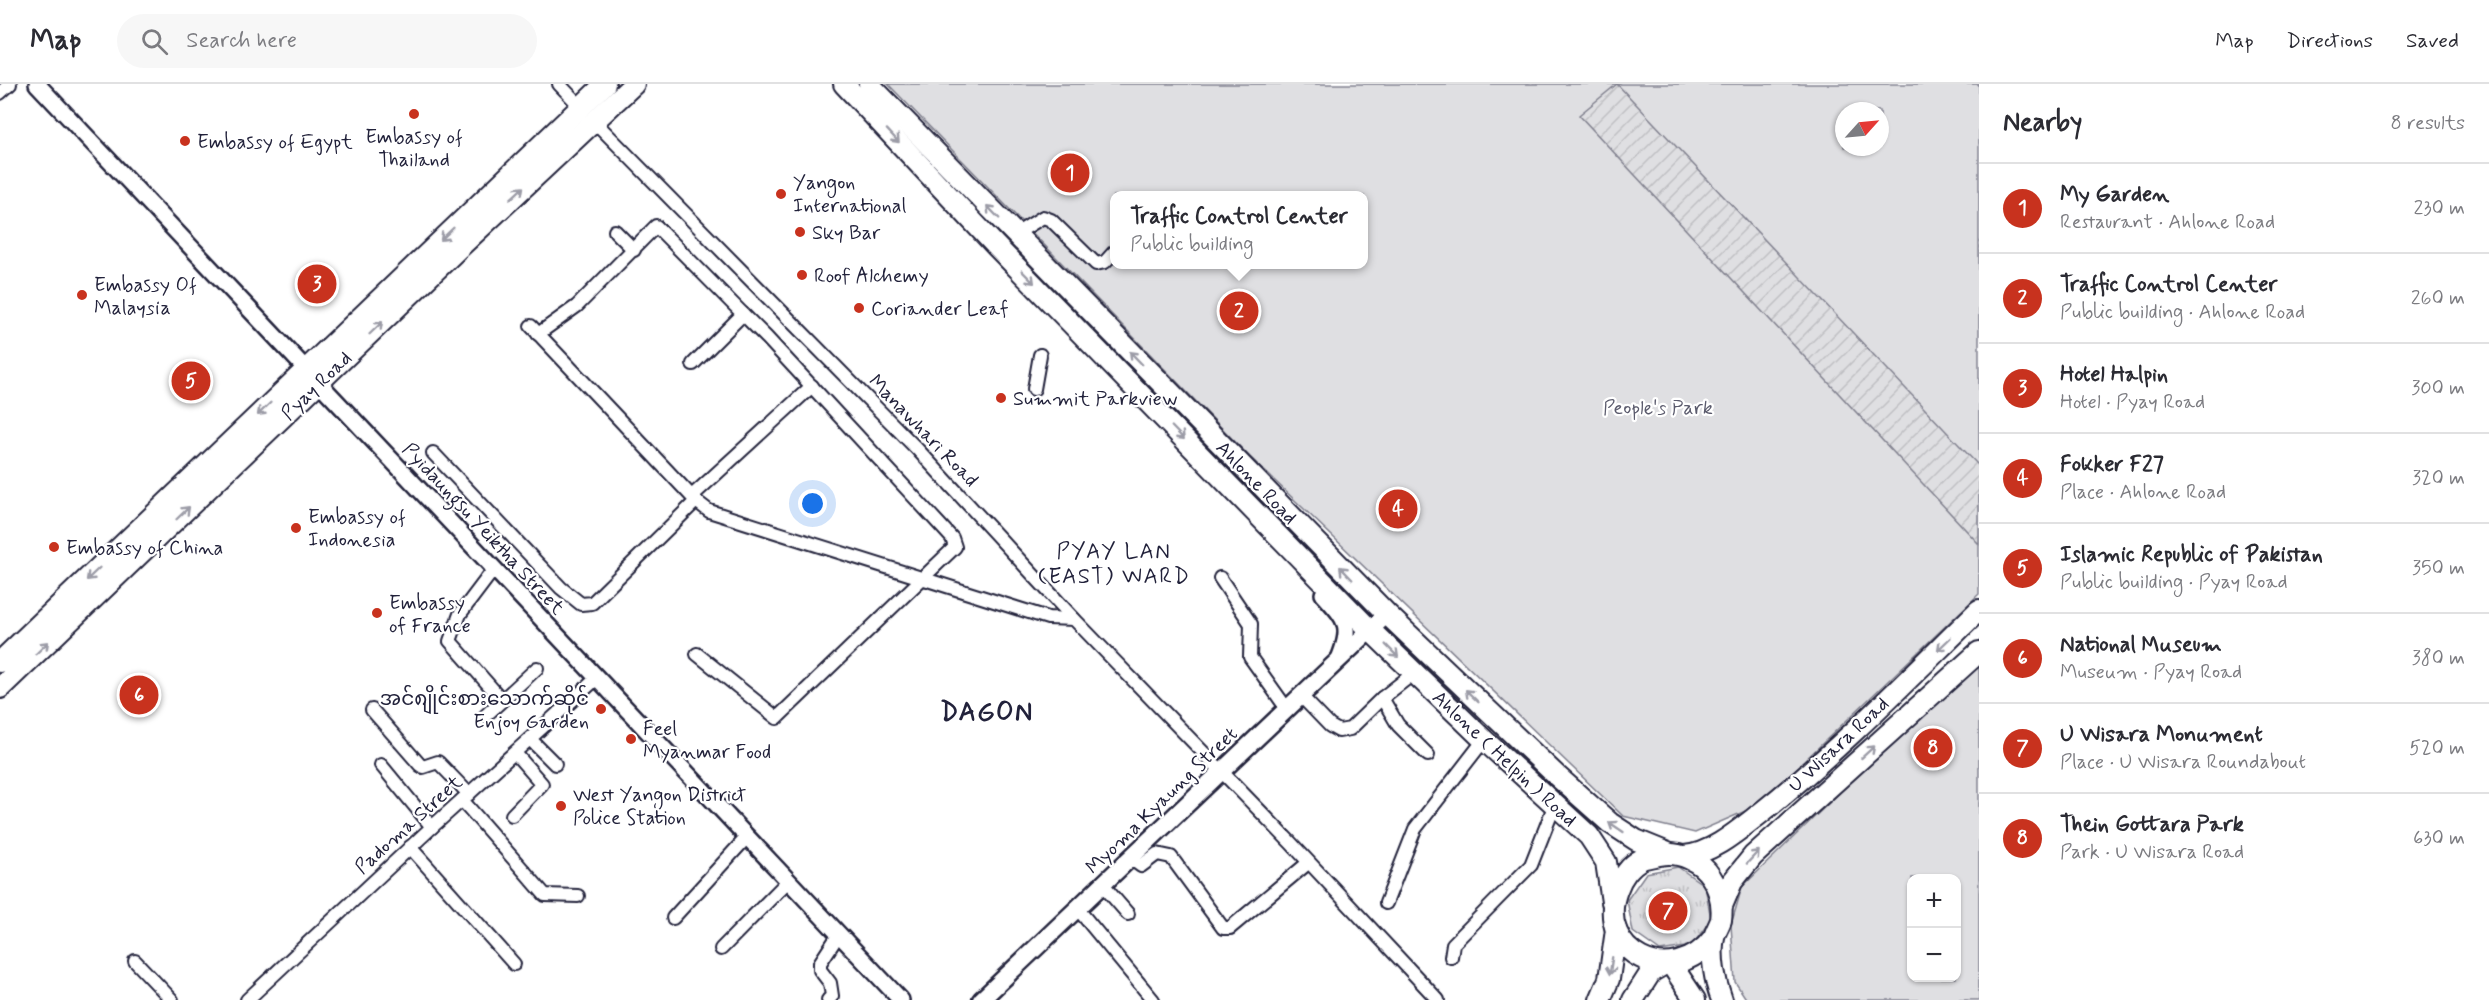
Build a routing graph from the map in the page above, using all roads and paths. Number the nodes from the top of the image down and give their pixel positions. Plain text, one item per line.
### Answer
1 (10, 84) edge
2 (37, 84) edge
3 (559, 84) edge
4 (605, 84) edge
5 (634, 84) edge
6 (857, 86) edge
7 (0, 93) edge
8 (588, 114) junction
9 (615, 231) dead end
10 (1014, 234) junction
11 (634, 250) junction
12 (1110, 256) edge
13 (743, 314) junction
14 (1040, 355) dead end
15 (693, 363) dead end
16 (313, 376) junction
17 (812, 386) junction
18 (1034, 389) dead end
19 (433, 453) dead end
20 (694, 499) junction
21 (1310, 568) junction
22 (494, 569) junction
23 (1220, 578) dead end
24 (923, 579) junction
25 (1979, 610) edge
26 (1387, 614) junction
27 (1074, 619) junction
28 (1370, 630) junction
29 (1979, 652) edge
30 (697, 654) dead end
31 (1339, 659) junction
32 (0, 662) edge
33 (537, 668) dead end
34 (1414, 673) junction
35 (597, 678) junction
36 (1909, 678) junction
37 (0, 688) edge
38 (1301, 696) junction
39 (1929, 697) junction
40 (1382, 698) junction
41 (502, 700) junction
42 (1287, 709) junction
43 (372, 710) dead end
44 (484, 717) dead end
45 (530, 740) junction
46 (1484, 740) junction
47 (515, 753) junction
48 (1428, 755) dead end
49 (555, 764) dead end
50 (381, 765) dead end
51 (1221, 771) junction
52 (1810, 773) junction
53 (1825, 791) junction
54 (465, 797) junction
55 (1555, 804) junction
56 (512, 815) dead end
57 (432, 827) junction
58 (747, 837) junction
59 (410, 847) junction
60 (1676, 855) junction
61 (1130, 858) junction
62 (1308, 863) junction
63 (788, 881) junction
64 (1102, 884) junction
65 (578, 896) dead end
66 (1612, 902) junction
67 (1386, 903) dead end
68 (1722, 906) junction
69 (1077, 908) junction
70 (1128, 914) dead end
71 (673, 918) dead end
72 (1616, 930) junction
73 (839, 934) junction
74 (1714, 937) junction
75 (722, 949) dead end
76 (1451, 957) dead end
77 (135, 961) dead end
78 (514, 964) dead end
79 (1667, 965) junction
80 (172, 1000) edge
81 (247, 1000) edge
82 (828, 1000) edge
83 (901, 1000) edge
84 (981, 1000) edge
85 (1153, 1000) edge
86 (1438, 1000) edge
87 (1600, 1000) edge
88 (1633, 1000) edge
89 (1695, 1000) edge
90 (1722, 1000) edge

1 - 7 street
2 - 16 street, Pyidaungsu Yeiktha Street
3 - 8 street, Manawhari Road
4 - 8 main road, Pyay Road
5 - 8 main road, Pyay Road
10 -> 6 main road, Ahlone Road
6 -> 21 main road, Ahlone Road
8 - 16 main road, Pyay Road
8 - 27 street, Manawhari Road
9 - 11 street
10 - 12 street
26 -> 10 main road, Ahlone Road
11 - 13 street
11 - 20 street
13 - 15 street
13 - 17 street
14 - 18 street
16 - 22 street, Pyidaungsu Yeiktha Street
16 -> 32 main road, Pyay Road
37 -> 16 main road, Pyay Road
17 - 20 street
17 - 24 street
19 - 20 street
20 - 24 street
21 - 28 main road, Ahlone Road
21 - 31 street
22 - 35 street, Pyidaungsu Yeiktha Street
22 - 41 street
23 - 42 street
24 - 27 street
24 - 30 street
25 -> 36 main road, U Wisara Road
26 - 28 main road, Myoma Kyaung Street
60 -> 26 main road, Ahlone Road
27 - 51 street, Manawhari Road
28 - 31 main road, Myoma Kyaung Street
28 -> 34 main road, Ahlone ( Helpin ) Road
29 - 39 main road, U Wisara Road
31 - 38 main road, Myoma Kyaung Street
33 - 41 street
34 - 40 street
34 - 46 main road, Ahlone ( Helpin ) Road
35 - 45 street, Padoma Street
35 - 58 street, Pyidaungsu Yeiktha Street
36 - 39 main road
36 - 52 main road, U Wisara Road
38 - 40 street
38 - 42 main road, Myoma Kyaung Street
53 -> 39 main road, U Wisara Road
40 - 48 street
41 - 44 street
42 - 51 main road, Myoma Kyaung Street
43 - 54 street
45 - 47 street, Padoma Street
45 - 49 street
46 - 55 main road, Ahlone ( Helpin ) Road
46 - 67 street
47 - 54 street, Padoma Street
47 - 56 street
50 - 57 street
51 - 61 main road, Myoma Kyaung Street
51 - 62 street, Manawhari Road
52 - 53 main road
52 - 60 main road, U Wisara Road
68 -> 53 main road, U Wisara Road
54 - 57 street, Padoma Street
54 - 65 street
55 - 66 main road, Ahlone ( Helpin ) Road
55 - 76 street
57 - 59 street, Padoma Street
58 - 63 street, Pyidaungsu Yeiktha Street
58 - 71 street
59 - 78 street
59 - 81 street, Padoma Street
60 - 66 main road
60 - 68 main road
61 - 62 street
61 - 64 main road, Myoma Kyaung Street
62 - 86 street, Manawhari Road
63 - 73 street, Pyidaungsu Yeiktha Street
63 - 75 street
64 - 69 main road, Myoma Kyaung Street
64 - 70 street
66 - 72 main road
68 - 74 main road
69 - 84 main road, Myoma Kyaung Street
69 - 85 street
72 - 79 main road
72 -> 87 main road
73 - 82 street
73 - 83 street, Pyidaungsu Yeiktha Street
74 - 79 main road
74 - 90 main road
77 - 80 street
79 - 88 main road
79 - 89 main road

